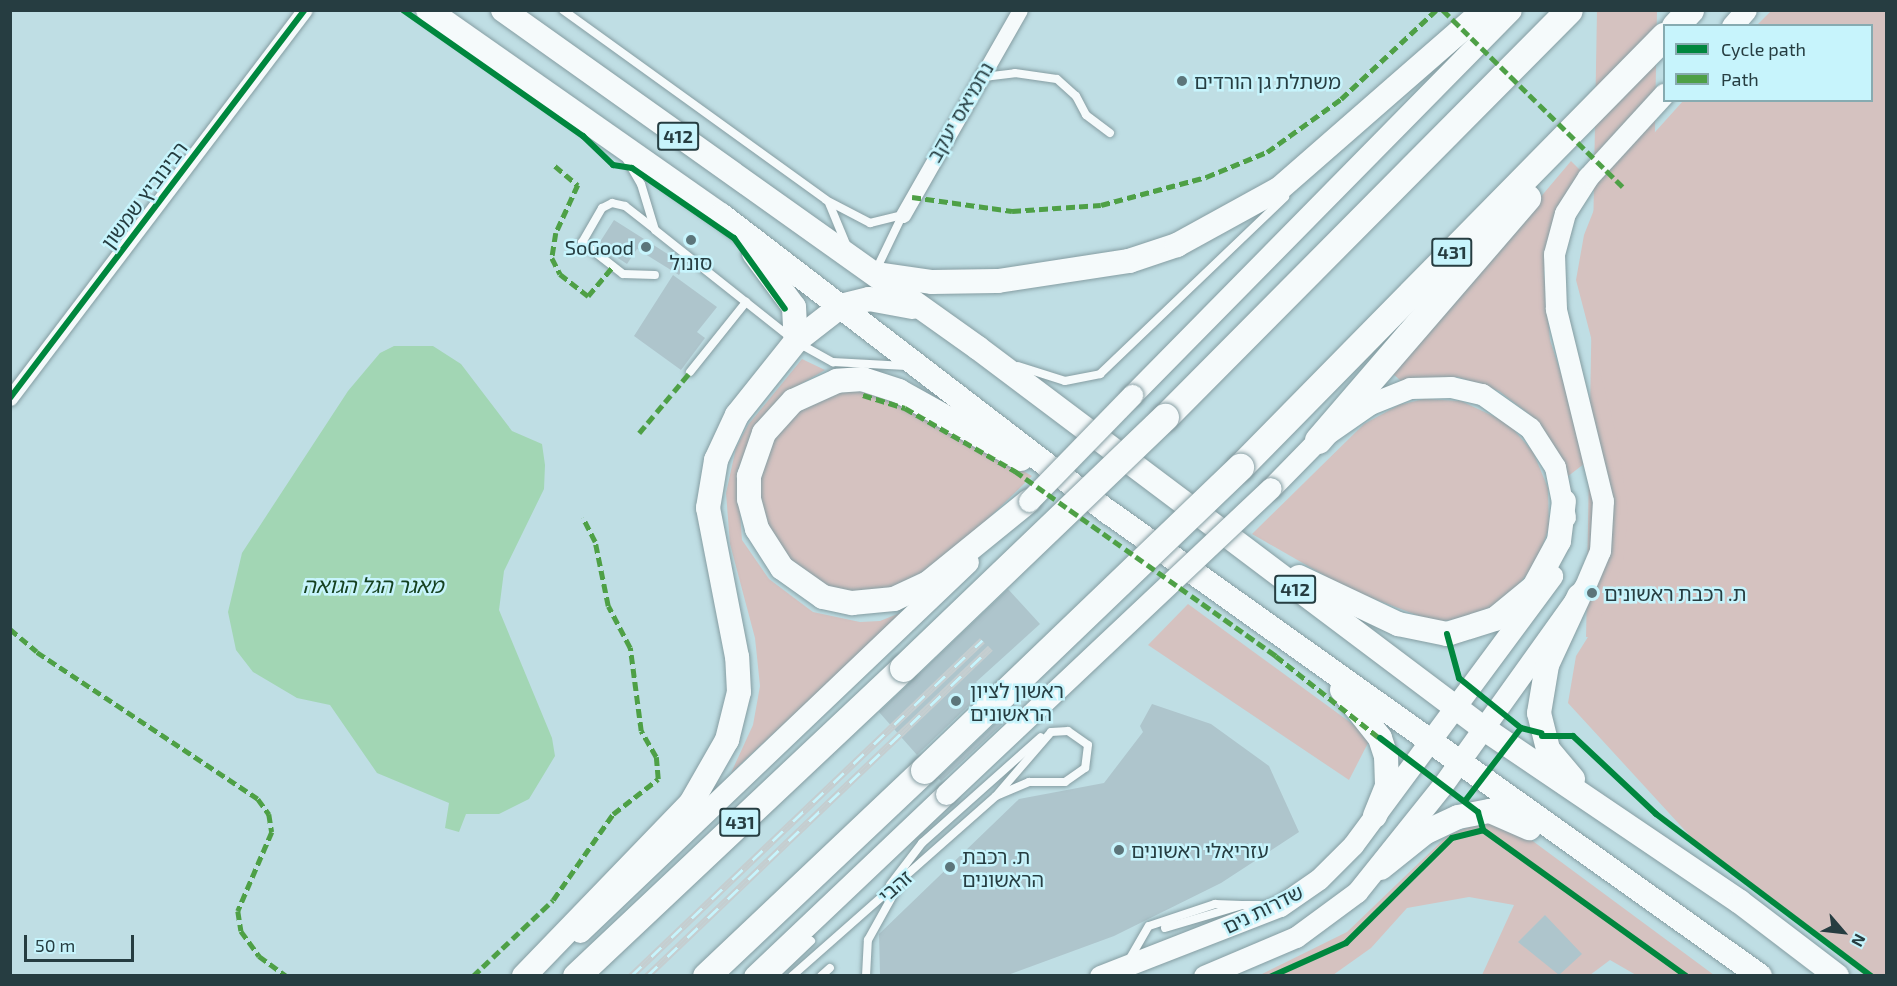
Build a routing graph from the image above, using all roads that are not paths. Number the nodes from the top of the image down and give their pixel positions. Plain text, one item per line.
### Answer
1 (304, 10) edge
2 (429, 10) edge
3 (503, 10) edge
4 (563, 10) edge
5 (1020, 10) edge
6 (1484, 10) edge
7 (1511, 10) edge
8 (1569, 10) edge
9 (1690, 10) edge
10 (1746, 10) edge
11 (1677, 24) edge
12 (1734, 24) edge
13 (1659, 42) edge
14 (984, 77) junction
15 (1663, 96) edge
16 (1366, 119) junction
17 (1110, 133) dead end
18 (617, 143) junction
19 (826, 200) junction
20 (721, 215) junction
21 (903, 215) junction
22 (655, 230) junction
23 (854, 261) junction
24 (874, 274) junction
25 (655, 275) dead end
26 (746, 302) junction
27 (841, 306) junction
28 (927, 312) junction
29 (796, 341) junction
30 (978, 348) junction
31 (690, 372) dead end
32 (936, 376) junction
33 (10, 398) edge
34 (1318, 440) junction
35 (1029, 501) junction
36 (1564, 501) junction
37 (1110, 513) junction
38 (1211, 526) junction
39 (1579, 596) junction
40 (1296, 644) junction
41 (1457, 708) junction
42 (1484, 728) junction
43 (1051, 732) junction
44 (1430, 744) junction
45 (1458, 764) junction
46 (996, 796) junction
47 (1375, 816) junction
48 (1619, 821) junction
49 (1381, 868) junction
50 (1622, 879) junction
51 (902, 880) junction
52 (879, 900) junction
53 (1242, 905) junction
54 (1280, 906) junction
55 (1166, 928) dead end
56 (811, 941) dead end
57 (1125, 966) junction
58 (830, 968) dead end
59 (524, 975) edge
60 (530, 975) edge
61 (576, 975) edge
62 (706, 975) edge
63 (754, 975) edge
64 (774, 975) edge
65 (792, 975) edge
66 (821, 975) edge
67 (866, 975) edge
68 (1100, 975) edge
69 (1204, 975) edge
70 (1760, 975) edge
71 (1837, 975) edge

1 - 33 street, רבינוביץ שמשון
2 - 18 main road, 412
3 - 23 main road, 412
4 - 19 lane
5 - 14 street, נחמיאס יעקב
6 - 16 main road
7 - 35 main road, bridge
8 - 61 highway, 431, bridge
9 - 11 highway
10 - 12 main road
13 - 34 highway
13 - 62 highway, 431, bridge
14 - 17 lane
14 - 21 street, נחמיאס יעקב
15 - 39 main road, שדרות נים
16 - 24 main road
16 - 30 lane
18 - 20 main road, 412
18 - 22 lane
19 - 21 lane
19 - 23 lane
20 - 27 main road, 412
20 - 29 main road
21 - 24 lane
22 - 25 lane
22 - 26 lane
23 - 24 main road, 412
24 - 28 main road, 412
26 - 29 lane
26 - 31 lane
27 - 28 main road
27 - 29 main road
27 - 32 main road, 412
28 - 30 main road, 412
29 - 32 lane
29 - 59 main road
30 - 38 main road, 412
32 - 37 main road, 412
34 - 36 main road, שדרות נים
34 - 63 main road, שדרות נים, bridge
35 - 37 main road
35 - 60 main road
36 - 38 main road
36 - 41 main road, שדרות נים
37 - 40 main road, 412
38 - 41 main road, 412
39 - 42 main road, שדרות נים
39 - 48 main road
40 - 44 main road, 412
40 - 47 main road
41 - 42 main road, 412
41 - 44 main road, שדרות נים
42 - 45 main road, שדרות נים
42 - 48 main road, 412
43 - 46 lane
43 - 46 lane
43 - 52 lane
44 - 45 main road, 412
44 - 47 main road, שדרות נים
45 - 49 main road, שדרות נים
45 - 50 main road, 412
46 - 51 lane, זהבי
47 - 54 main road, שדרות נים
48 - 71 main road, 412
49 - 50 main road
49 - 69 main road, שדרות נים
50 - 70 main road, 412
51 - 52 lane, זהבי
51 - 67 lane
52 - 65 lane, זהבי
53 - 54 lane
53 - 55 lane
53 - 57 lane
54 - 57 main road, שדרות נים
56 - 64 lane
57 - 68 main road, שדרות נים
58 - 66 lane

